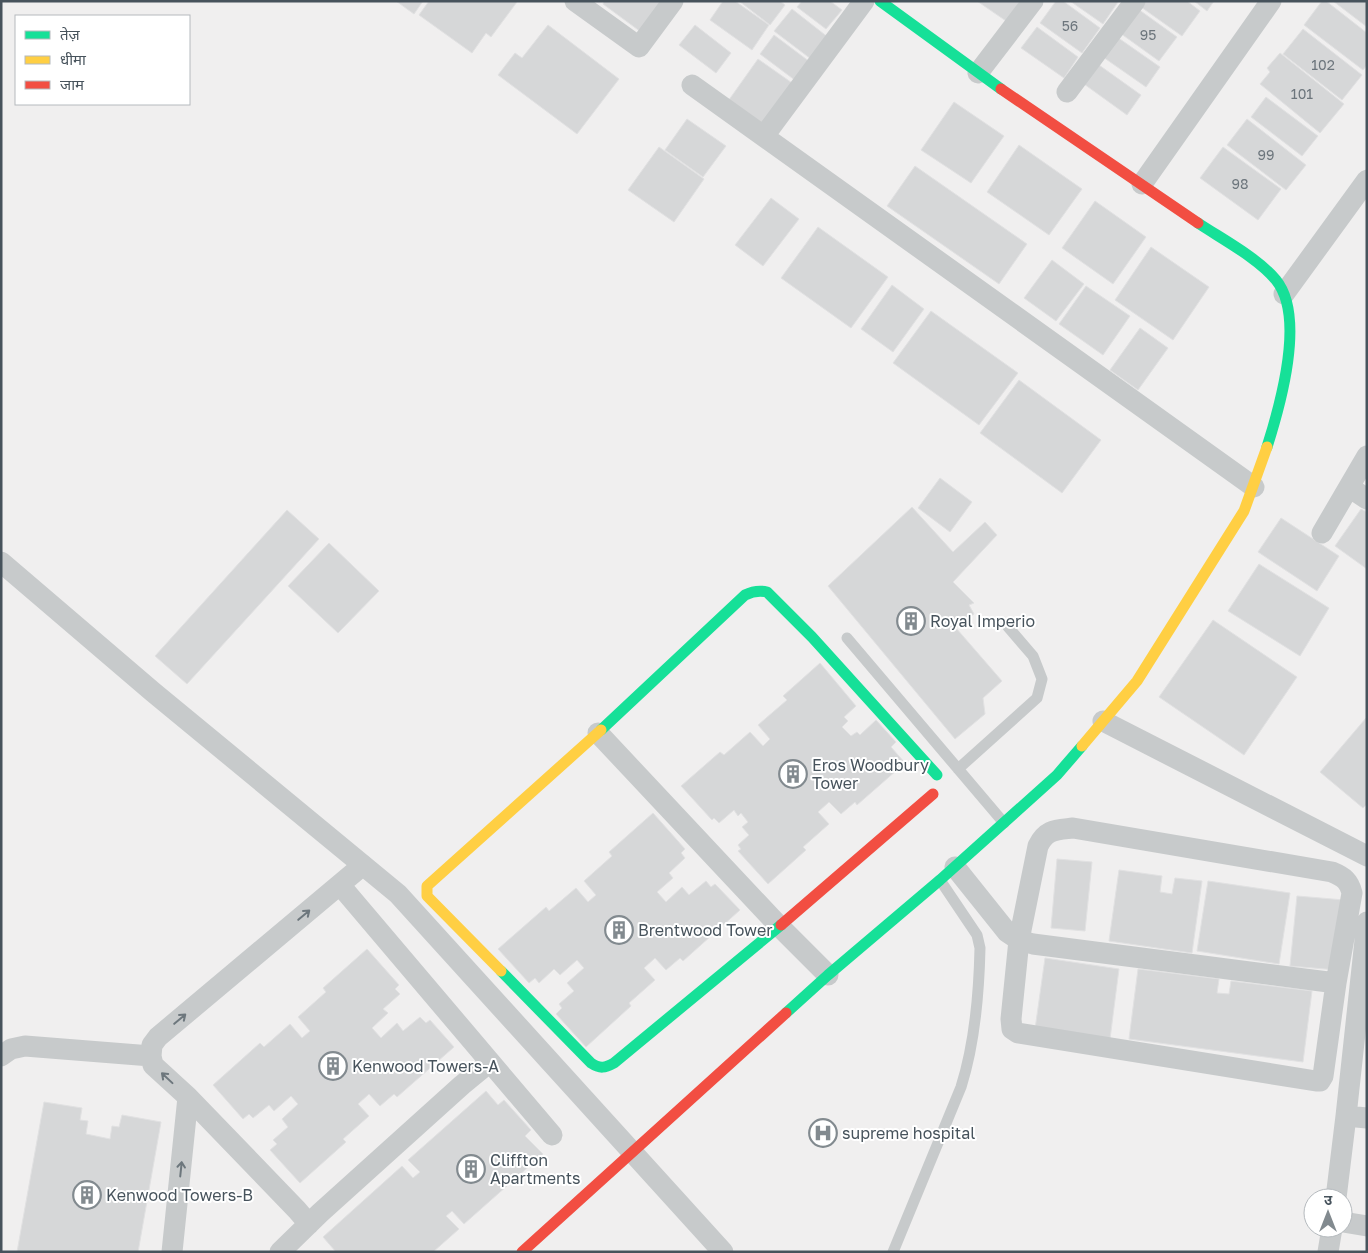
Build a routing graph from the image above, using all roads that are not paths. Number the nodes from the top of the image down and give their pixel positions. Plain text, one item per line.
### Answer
1 (574, 1) edge
2 (673, 1) edge
3 (864, 1) edge
4 (880, 1) edge
5 (1033, 1) edge
6 (1135, 1) edge
7 (1271, 1) edge
8 (978, 73) junction
9 (692, 85) dead end
10 (1067, 92) dead end
11 (764, 136) junction
12 (1367, 180) edge
13 (1142, 184) junction
14 (1284, 294) junction
15 (1367, 456) edge
16 (1254, 487) junction
17 (1349, 487) junction
18 (1367, 499) edge
19 (1322, 534) dead end
20 (1, 562) edge
21 (1008, 627) dead end
22 (847, 638) dead end
23 (1103, 721) junction
24 (598, 734) junction
25 (958, 769) junction
26 (937, 775) joint
27 (933, 794) joint
28 (1004, 823) junction
29 (1367, 856) edge
30 (363, 865) junction
31 (948, 874) junction
32 (340, 885) junction
33 (1367, 922) edge
34 (779, 926) junction
35 (1019, 940) junction
36 (828, 975) junction
37 (1336, 983) junction
38 (1363, 987) edge
39 (1, 1056) edge
40 (151, 1056) junction
41 (490, 1062) junction
42 (188, 1097) junction
43 (1356, 1117) edge
44 (552, 1135) dead end
45 (631, 1152) junction
46 (1338, 1188) edge
47 (309, 1224) junction
48 (1353, 1224) edge
49 (1367, 1226) edge
50 (1330, 1238) edge
51 (172, 1252) edge
52 (280, 1252) edge
53 (522, 1252) edge
54 (723, 1252) edge
55 (893, 1252) edge
56 (1328, 1252) edge

1 - 2 street
3 - 11 street
4 - 8 street
5 - 8 street
6 - 10 street
7 - 13 street
8 - 13 street
9 - 11 street
11 - 16 street
12 - 14 street
13 - 14 street
14 - 16 street
15 - 17 street
16 - 23 street
17 - 18 street
17 - 19 street
20 - 30 street
21 - 25 lane
22 - 25 lane
23 - 28 street
23 - 29 street
24 - 26 street
24 - 34 street
24 - 34 street
25 - 28 lane
26 - 27 lane
27 - 34 street
28 - 31 street
30 - 32 street
30 - 45 street
31 - 35 street
31 - 36 street
31 - 55 lane
40 -> 32 street
32 - 41 street
33 - 38 street
34 - 36 street
35 - 37 street
35 - 37 street
35 - 37 street
36 - 45 street
38 - 43 street
39 - 40 street
42 -> 40 street
41 - 44 street
41 - 47 street
42 - 47 street
51 -> 42 street
43 - 46 street
45 - 53 street
45 - 54 street
47 - 52 street
48 - 49 street
50 - 56 street

